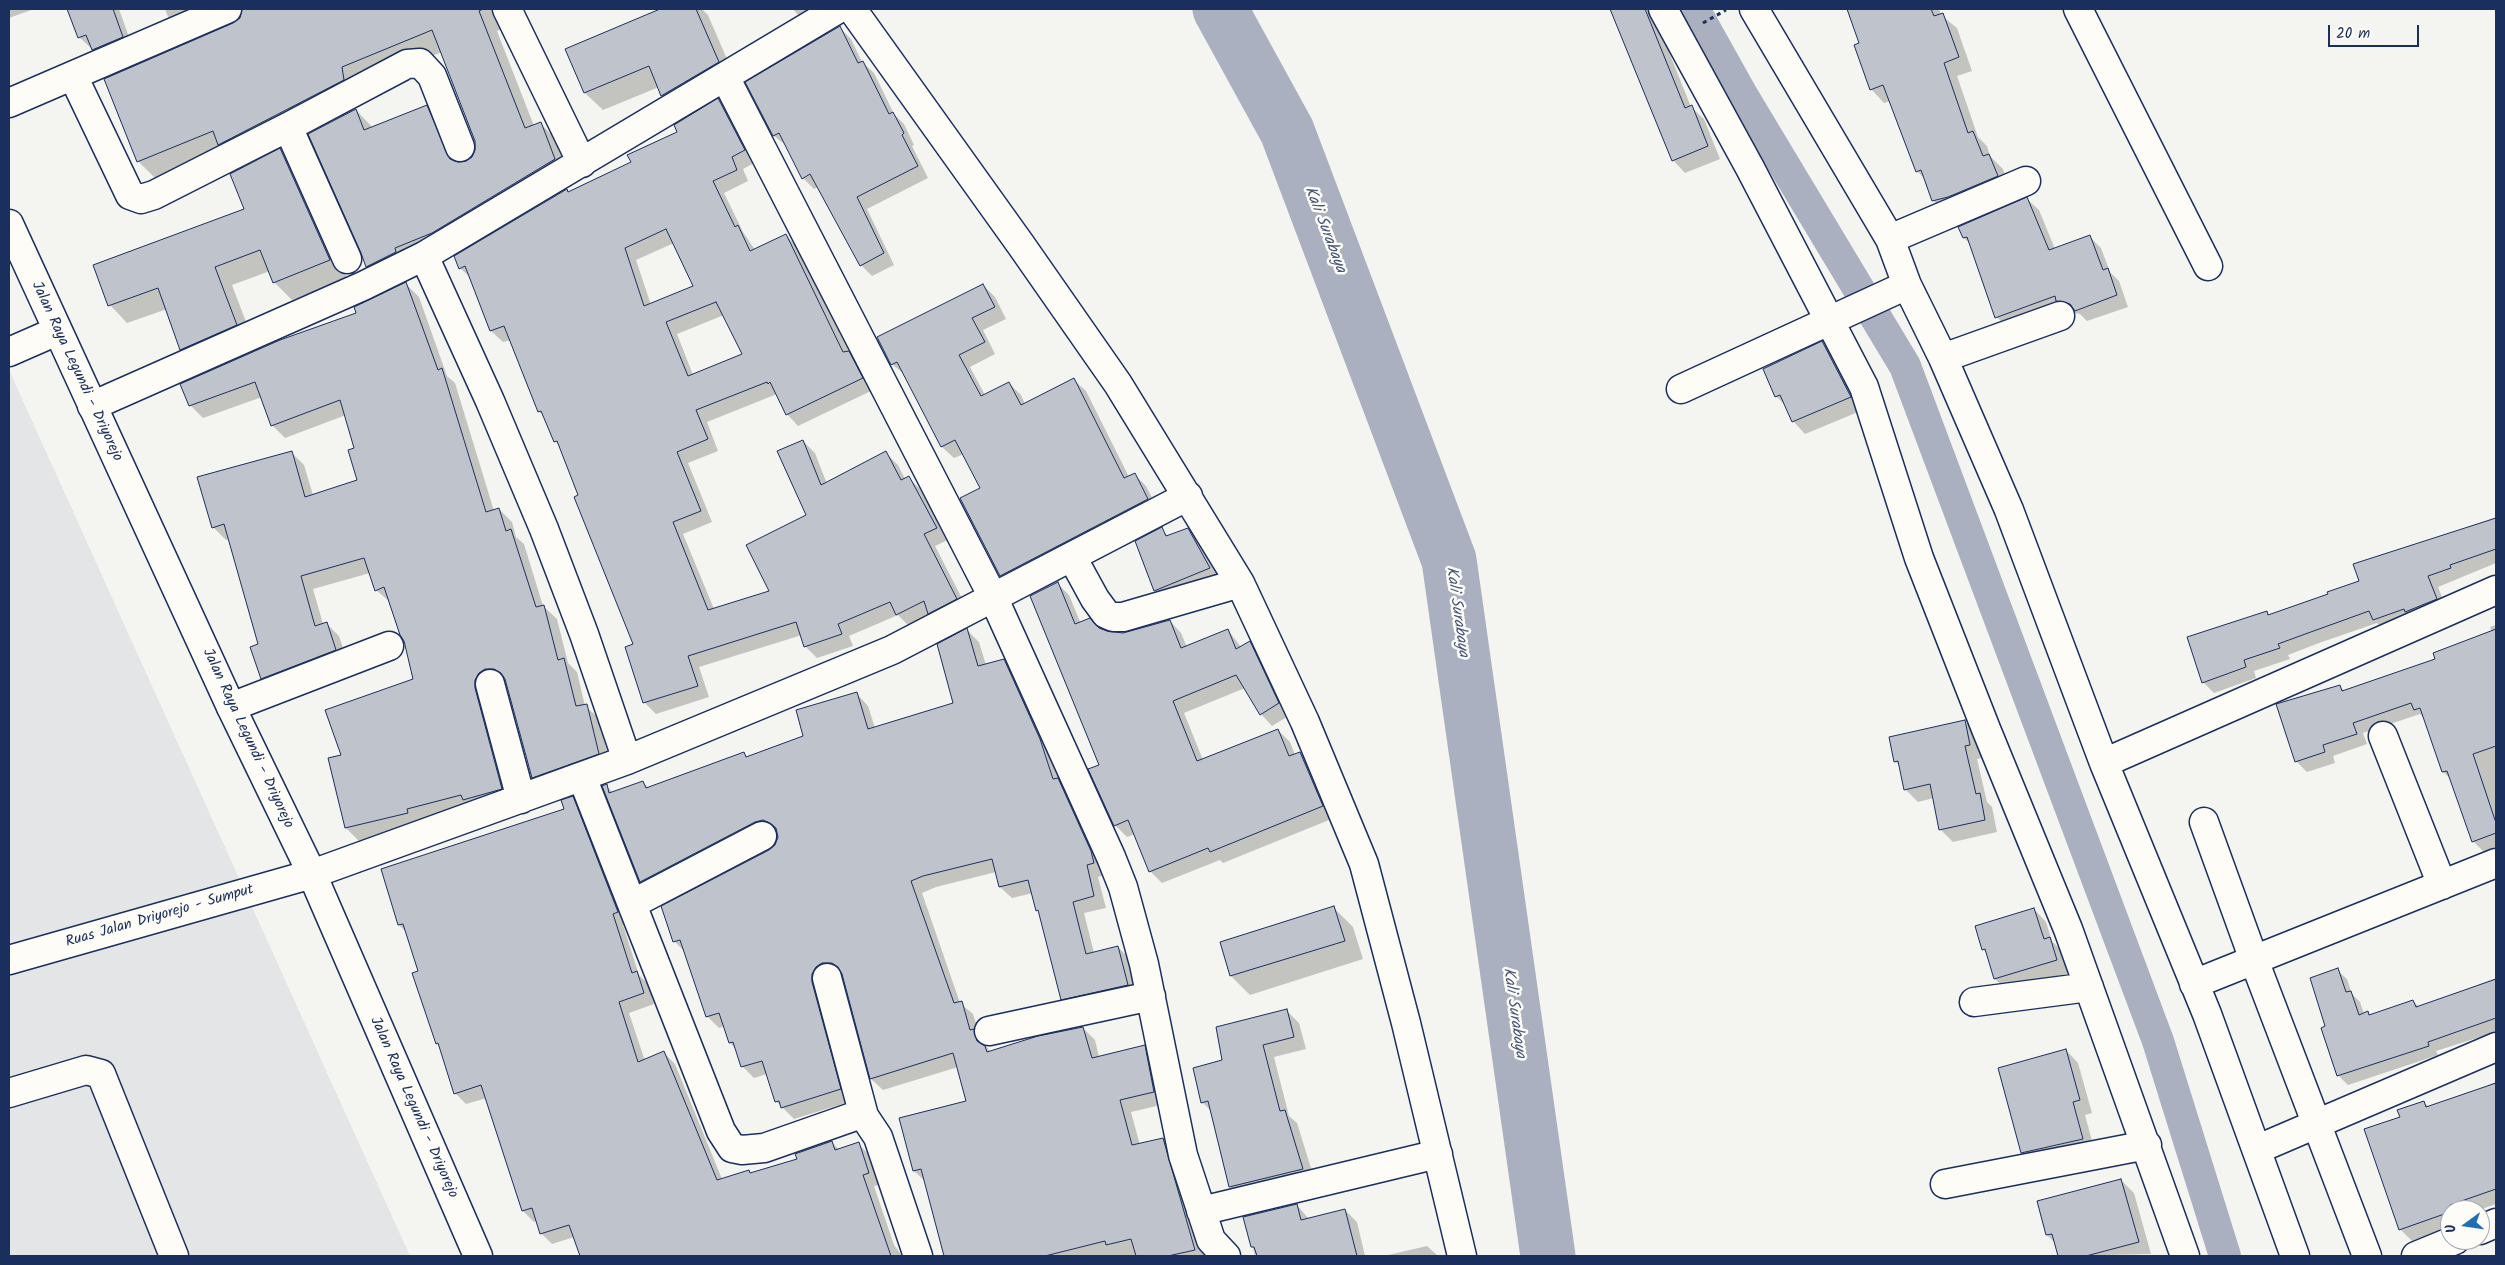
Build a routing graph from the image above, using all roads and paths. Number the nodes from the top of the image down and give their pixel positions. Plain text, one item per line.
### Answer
1 (227, 9) edge
2 (507, 9) edge
3 (838, 9) edge
4 (852, 9) edge
5 (1662, 9) edge
6 (1727, 9) edge
7 (1754, 9) edge
8 (2078, 9) edge
9 (1695, 28) dead end
10 (73, 76) junction
11 (725, 77) junction
12 (9, 103) edge
13 (288, 127) junction
14 (460, 147) dead end
15 (582, 162) junction
16 (2026, 182) dead end
17 (9, 224) edge
18 (1890, 239) junction
19 (424, 256) junction
20 (347, 259) dead end
21 (2208, 266) dead end
22 (1899, 289) junction
23 (2060, 316) dead end
24 (1836, 319) junction
25 (57, 331) junction
26 (9, 352) edge
27 (1943, 358) junction
28 (1681, 389) dead end
29 (92, 406) junction
30 (1188, 496) junction
31 (1072, 558) junction
32 (1240, 583) junction
33 (2496, 590) edge
34 (994, 599) junction
35 (388, 646) dead end
36 (490, 684) dead end
37 (231, 707) junction
38 (2383, 736) dead end
39 (627, 760) junction
40 (2104, 763) junction
41 (582, 776) junction
42 (521, 799) junction
43 (2204, 822) dead end
44 (762, 836) dead end
45 (2496, 863) edge
46 (312, 874) junction
47 (2442, 885) junction
48 (632, 904) junction
49 (9, 960) edge
50 (2254, 960) junction
51 (827, 978) dead end
52 (2194, 984) junction
53 (2089, 987) junction
54 (1151, 996) junction
55 (1974, 1002) dead end
56 (989, 1031) dead end
57 (2496, 1047) edge
58 (9, 1093) edge
59 (864, 1116) junction
60 (2316, 1124) junction
61 (2147, 1145) junction
62 (2258, 1149) junction
63 (1438, 1154) junction
64 (1945, 1184) dead end
65 (1200, 1211) junction
66 (2440, 1246) edge
67 (174, 1256) edge
68 (478, 1256) edge
69 (918, 1256) edge
70 (1226, 1256) edge
71 (1462, 1256) edge
72 (2185, 1256) edge
73 (2294, 1256) edge
74 (2367, 1256) edge
75 (2416, 1256) edge

1 - 10 street
2 - 15 street
3 - 11 street
4 - 30 street
5 - 24 street
6 - 9 path
7 - 18 street
8 - 21 street
10 - 12 street
10 - 13 street
11 - 15 street
11 - 34 street
13 - 14 street
13 - 20 street
15 - 19 street
16 - 18 street
17 - 25 street, Jalan Raya Legundi - Driyorejo
18 - 22 street
19 - 29 street
19 - 39 street
22 - 24 street
22 - 27 street
23 - 27 street
24 - 28 street
24 - 53 street
25 - 26 street
25 - 29 street, Jalan Raya Legundi - Driyorejo
27 - 40 street
29 - 37 street, Jalan Raya Legundi - Driyorejo
30 - 31 street, Ruas Jalan Driyorejo - Sumput
30 - 32 street
31 - 32 street
31 - 34 street, Ruas Jalan Driyorejo - Sumput
32 - 63 street
33 - 40 street
34 - 39 street, Ruas Jalan Driyorejo - Sumput
34 - 54 street
35 - 37 street
36 - 42 street
37 - 46 street, Jalan Raya Legundi - Driyorejo
38 - 47 street
39 - 41 street, Ruas Jalan Driyorejo - Sumput
40 - 52 street
41 - 42 street, Ruas Jalan Driyorejo - Sumput
41 - 48 street
42 - 46 street, Ruas Jalan Driyorejo - Sumput
43 - 50 street
44 - 48 street
45 - 47 street
46 - 49 street, Ruas Jalan Driyorejo - Sumput
46 - 68 street, Jalan Raya Legundi - Driyorejo
47 - 50 street
48 - 59 street
50 - 52 street
50 - 60 street
51 - 59 street
52 - 62 street
53 - 55 street
53 - 61 street
54 - 56 street
54 - 65 street
57 - 60 street
58 - 67 street
59 - 69 street
60 - 62 street
60 - 74 street
61 - 64 street
61 - 72 street
62 - 73 street
63 - 65 street
63 - 71 street
65 - 70 street
66 - 75 street

